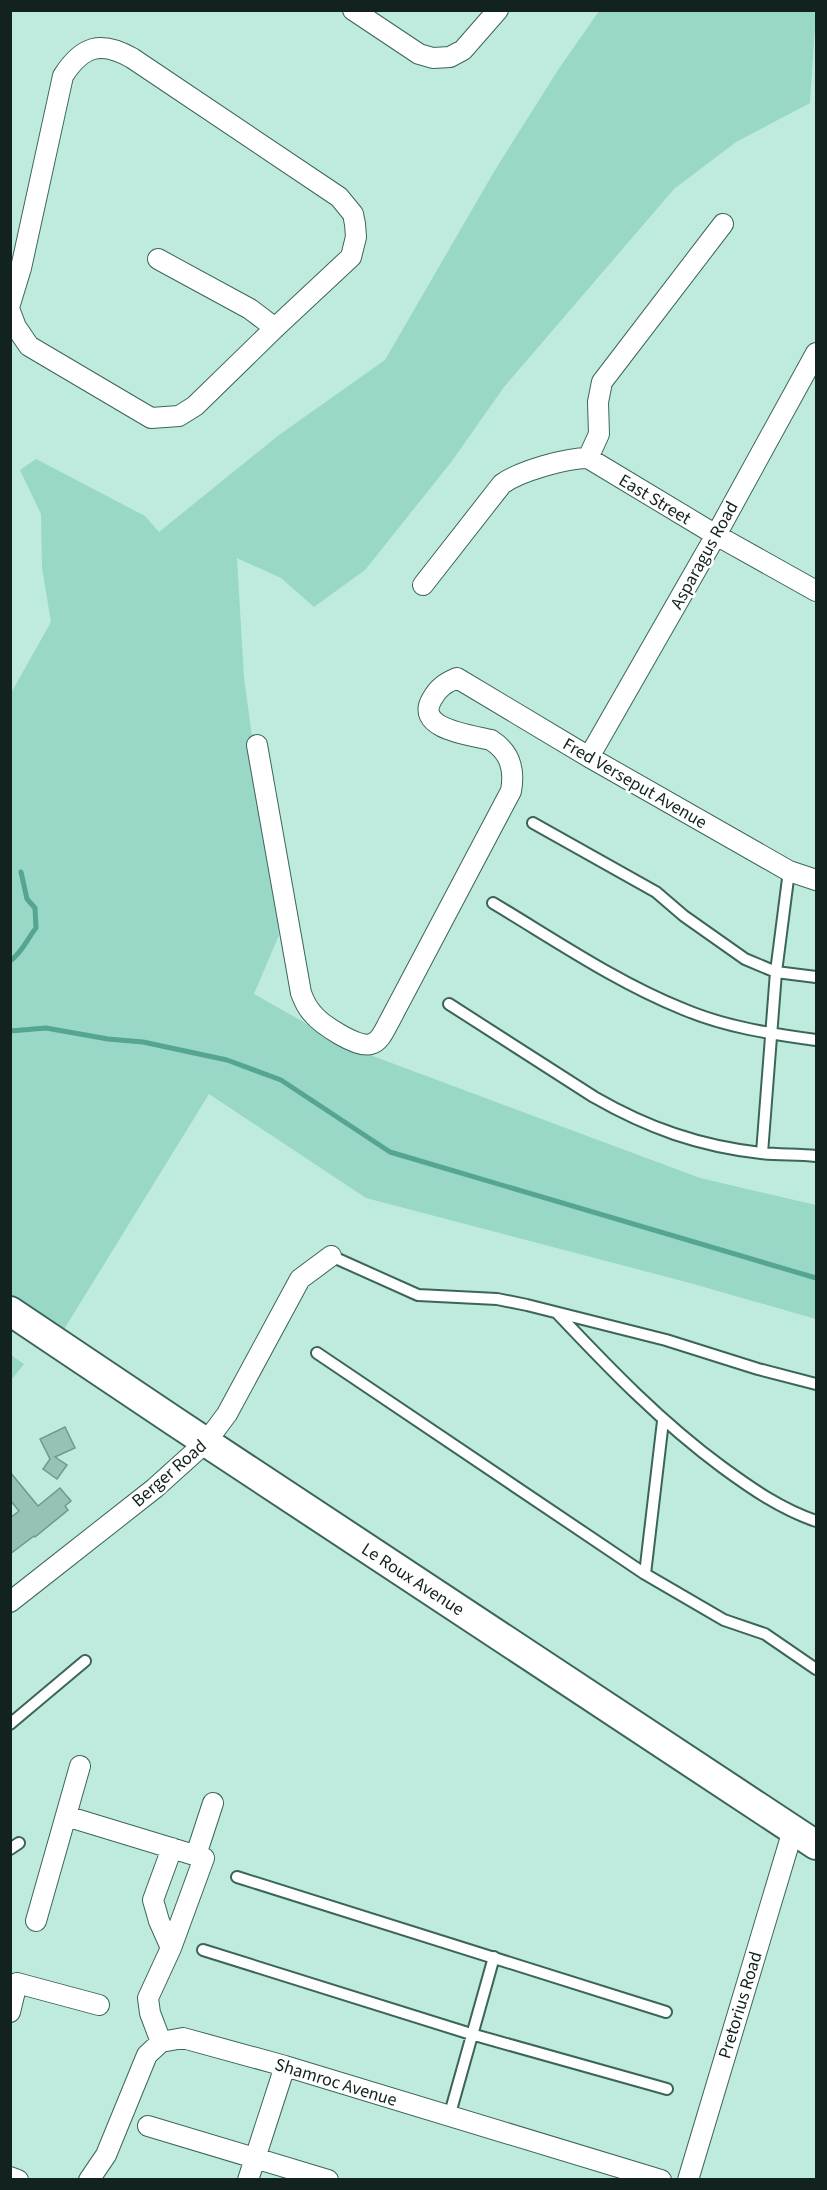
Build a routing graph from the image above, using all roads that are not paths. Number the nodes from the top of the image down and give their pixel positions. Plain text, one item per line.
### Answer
1 (353, 10) edge
2 (498, 10) edge
3 (723, 224) dead end
4 (18, 246) edge
5 (158, 259) dead end
6 (16, 267) edge
7 (10, 304) edge
8 (10, 311) edge
9 (275, 328) junction
10 (816, 353) edge
11 (588, 458) junction
12 (716, 535) junction
13 (423, 585) dead end
14 (816, 591) edge
15 (257, 745) dead end
16 (589, 757) junction
17 (533, 823) dead end
18 (789, 871) junction
19 (816, 880) edge
20 (493, 903) dead end
21 (776, 972) junction
22 (816, 977) edge
23 (449, 1004) dead end
24 (770, 1034) junction
25 (816, 1040) edge
26 (762, 1153) junction
27 (816, 1156) edge
28 (331, 1256) joint
29 (14, 1313) edge
30 (558, 1314) junction
31 (317, 1353) dead end
32 (816, 1384) edge
33 (663, 1421) junction
34 (207, 1442) junction
35 (816, 1521) edge
36 (645, 1574) junction
37 (10, 1602) edge
38 (85, 1661) dead end
39 (816, 1669) edge
40 (10, 1724) edge
41 (80, 1766) dead end
42 (213, 1803) dead end
43 (66, 1816) junction
44 (793, 1830) junction
45 (816, 1845) edge
46 (172, 1848) junction
47 (200, 1857) junction
48 (237, 1877) dead end
49 (36, 1921) dead end
50 (171, 1948) junction
51 (203, 1950) dead end
52 (494, 1958) junction
53 (99, 2005) dead end
54 (10, 2012) edge
55 (666, 2012) dead end
56 (471, 2034) junction
57 (161, 2042) junction
58 (285, 2066) junction
59 (667, 2089) dead end
60 (449, 2117) junction
61 (148, 2126) dead end
62 (255, 2158) junction
63 (10, 2177) edge
64 (18, 2180) edge
65 (89, 2180) edge
66 (248, 2180) edge
67 (328, 2180) edge
68 (661, 2180) edge
69 (688, 2180) edge

1 - 2 street
3 - 11 street
4 - 6 street
4 - 9 street
5 - 9 street
6 - 7 street
8 - 9 street
10 - 12 street, Asparagus Road
11 - 12 street, East Street
11 - 13 street
12 - 14 street, East Street
12 - 16 street, Asparagus Road
15 - 16 street, Fred Verseput Avenue
16 - 18 street, Fred Verseput Avenue
17 - 21 lane
18 - 19 street, Fred Verseput Avenue
18 - 21 lane
20 - 24 lane
21 - 22 lane
21 - 24 lane
23 - 26 lane
24 - 25 lane
24 - 26 lane
26 - 27 lane
28 - 30 lane
28 - 34 street, Berger Road
29 - 34 main road, Le Roux Avenue
30 - 32 lane
30 - 33 lane
31 - 36 lane
33 - 35 lane
33 - 36 lane
34 - 37 street, Berger Road
34 - 44 main road, Le Roux Avenue
36 - 39 lane
38 - 40 lane
41 - 43 street
42 - 47 street
43 - 46 street
43 - 49 street
44 - 45 main road, Le Roux Avenue
44 - 69 street, Pretorius Road
46 - 47 street
46 - 50 street
47 - 50 street
48 - 52 lane
50 - 57 street
51 - 56 lane
52 - 55 lane
52 - 56 lane
53 - 54 street
56 - 59 lane
56 - 60 lane
57 - 58 street, Shamroc Avenue
57 - 65 street
58 - 60 street, Shamroc Avenue
58 - 62 street
60 - 68 street, Shamroc Avenue
61 - 62 street
62 - 66 street
62 - 67 street
63 - 64 street

